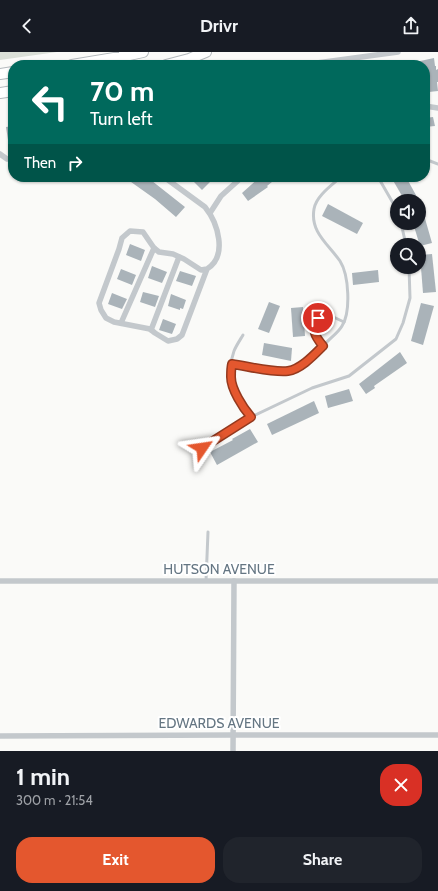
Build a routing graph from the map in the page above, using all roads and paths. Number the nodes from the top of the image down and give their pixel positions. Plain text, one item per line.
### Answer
1 (143, 52) edge
2 (206, 52) edge
3 (398, 52) edge
4 (388, 53) edge
5 (102, 60) edge
6 (185, 60) edge
7 (338, 60) edge
8 (0, 154) edge
9 (8, 160) edge
10 (171, 182) edge
11 (236, 182) edge
12 (336, 182) edge
13 (381, 182) edge
14 (390, 198) edge
15 (210, 213) junction
16 (154, 248) junction
17 (179, 257) junction
18 (207, 269) junction
19 (409, 274) edge
20 (344, 322) junction
21 (121, 323) junction
22 (151, 330) junction
23 (244, 335) dead end
24 (323, 346) junction
25 (232, 364) junction
26 (251, 417) junction
27 (202, 448) dead end
28 (208, 532) dead end
29 (0, 581) edge
30 (206, 581) junction
31 (234, 581) junction
32 (438, 581) edge
33 (233, 735) junction
34 (438, 735) edge
35 (0, 736) edge
36 (233, 751) edge

1 - 5 highway
2 - 6 highway
3 - 4 street
4 - 7 street
8 - 9 street
10 - 15 street
11 - 15 street
12 - 20 lane
13 - 14 lane
15 - 18 street
16 - 17 street
16 - 21 street
16 - 21 street
17 - 18 street
17 - 22 street
18 - 22 street
19 - 26 lane
20 - 24 lane
20 - 24 lane
21 - 22 street
23 - 25 lane
24 - 25 lane
25 - 26 lane
26 - 27 lane
28 - 30 lane
29 - 30 street, HUTSON AVENUE
30 - 31 street, HUTSON AVENUE
31 - 32 street, HUTSON AVENUE
31 - 33 street
33 - 34 street, EDWARDS AVENUE
33 - 35 street, EDWARDS AVENUE
33 - 36 street

